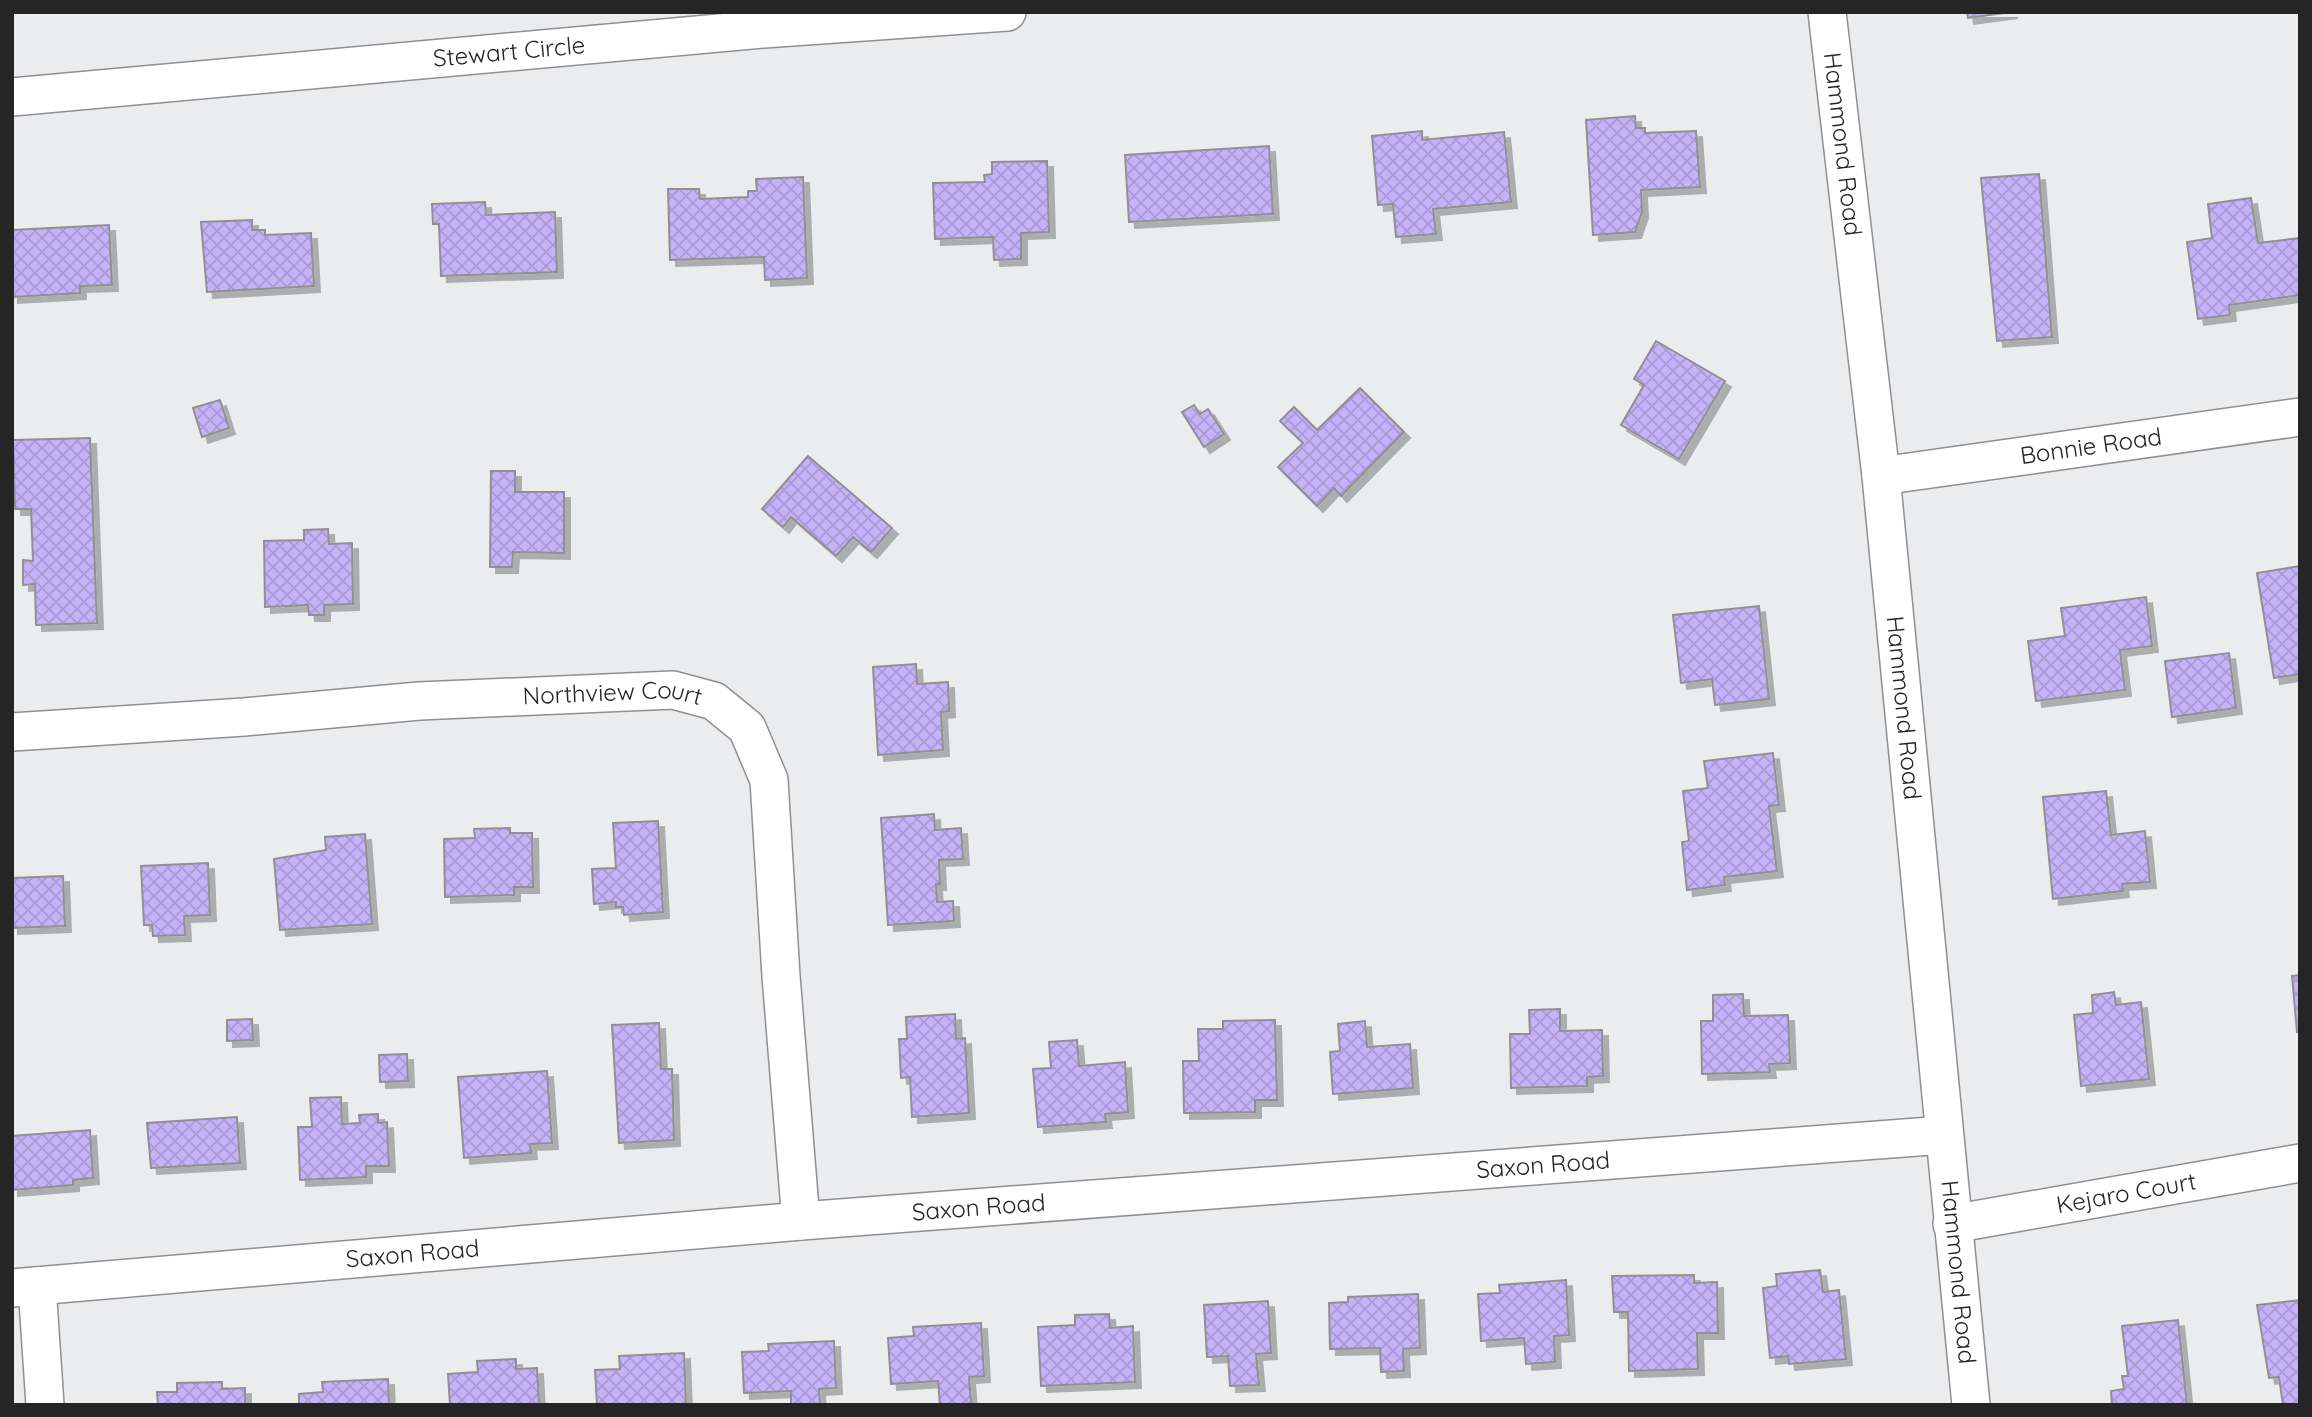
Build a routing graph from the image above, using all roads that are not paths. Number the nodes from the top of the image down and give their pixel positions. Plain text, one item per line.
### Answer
1 (1007, 12) edge
2 (1827, 12) edge
3 (12, 97) edge
4 (2300, 417) edge
5 (1881, 476) junction
6 (12, 732) edge
7 (1944, 1135) junction
8 (2300, 1163) edge
9 (801, 1221) junction
10 (1952, 1224) junction
11 (24, 1287) edge
12 (45, 1405) edge
13 (1971, 1405) edge

1 - 3 street, Stewart Circle
2 - 5 street, Hammond Road
4 - 5 street, Bonnie Road
5 - 7 street, Hammond Road
6 - 9 street, Northview Court
7 - 9 street, Saxon Road
7 - 10 street, Hammond Road
8 - 10 street, Kejaro Court
9 - 11 street, Saxon Road
10 - 13 street, Hammond Road
11 - 12 street

